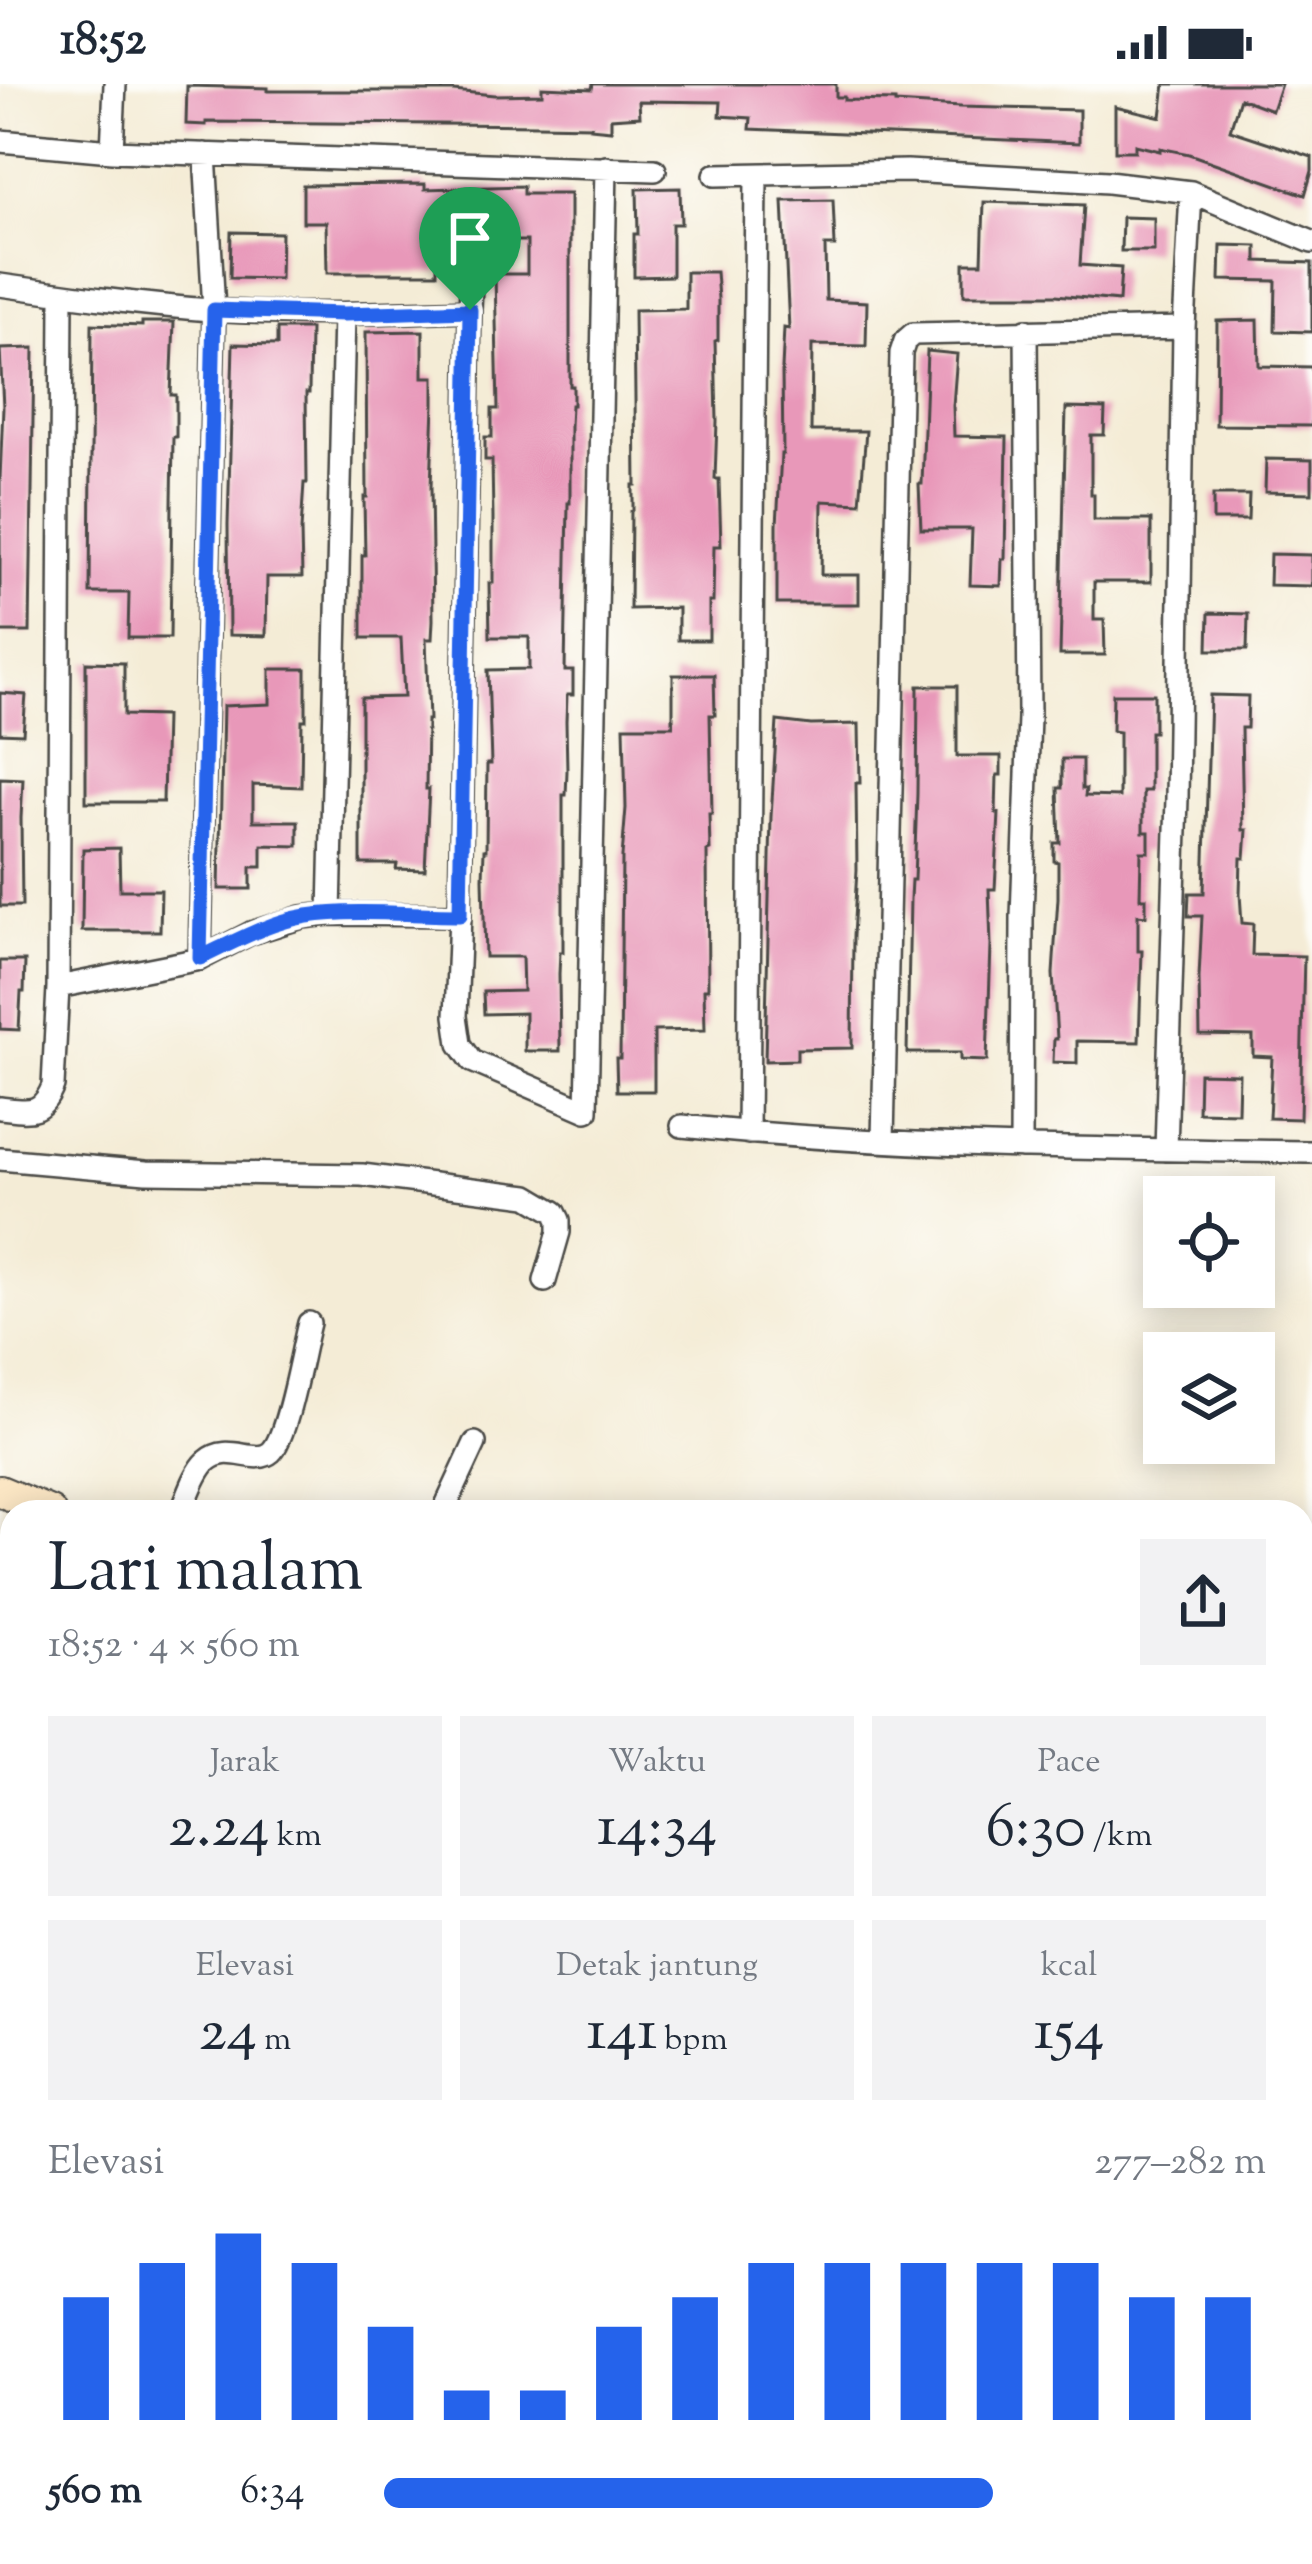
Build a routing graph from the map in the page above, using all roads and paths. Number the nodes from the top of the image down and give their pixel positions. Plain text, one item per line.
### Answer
1 (116, 84) edge
2 (0, 141) edge
3 (112, 151) junction
4 (205, 154) junction
5 (606, 166) junction
6 (655, 170) dead end
7 (756, 175) junction
8 (716, 176) dead end
9 (1191, 192) junction
10 (1312, 242) edge
11 (472, 261) dead end
12 (0, 285) edge
13 (62, 293) junction
14 (214, 310) junction
15 (470, 310) junction
16 (344, 314) junction
17 (1184, 328) junction
18 (1026, 330) junction
19 (330, 914) junction
20 (460, 915) junction
21 (200, 958) junction
22 (58, 987) junction
23 (0, 1108) edge
24 (682, 1126) dead end
25 (748, 1133) junction
26 (883, 1140) junction
27 (1022, 1148) junction
28 (1166, 1150) junction
29 (1312, 1153) edge
30 (0, 1160) edge
31 (545, 1281) dead end
32 (309, 1323) dead end
33 (475, 1443) dead end
34 (186, 1500) edge
35 (449, 1500) edge

1 - 3 street
2 - 3 street
3 - 4 street
4 - 5 street
4 - 14 street
5 - 6 street
5 - 20 street
7 - 8 street
7 - 9 street
7 - 25 street
9 - 10 street
9 - 17 street
11 - 15 street
12 - 13 street
13 - 14 street
13 - 22 street
14 - 16 street
14 - 21 street
15 - 16 street
15 - 20 street
16 - 19 street
17 - 18 street
17 - 28 street
18 - 26 street
18 - 27 street
19 - 20 street
19 - 21 street
21 - 22 street
22 - 23 street
24 - 25 street
25 - 26 street
26 - 27 street
27 - 28 street
28 - 29 street
30 - 31 street
32 - 34 street
33 - 35 street

